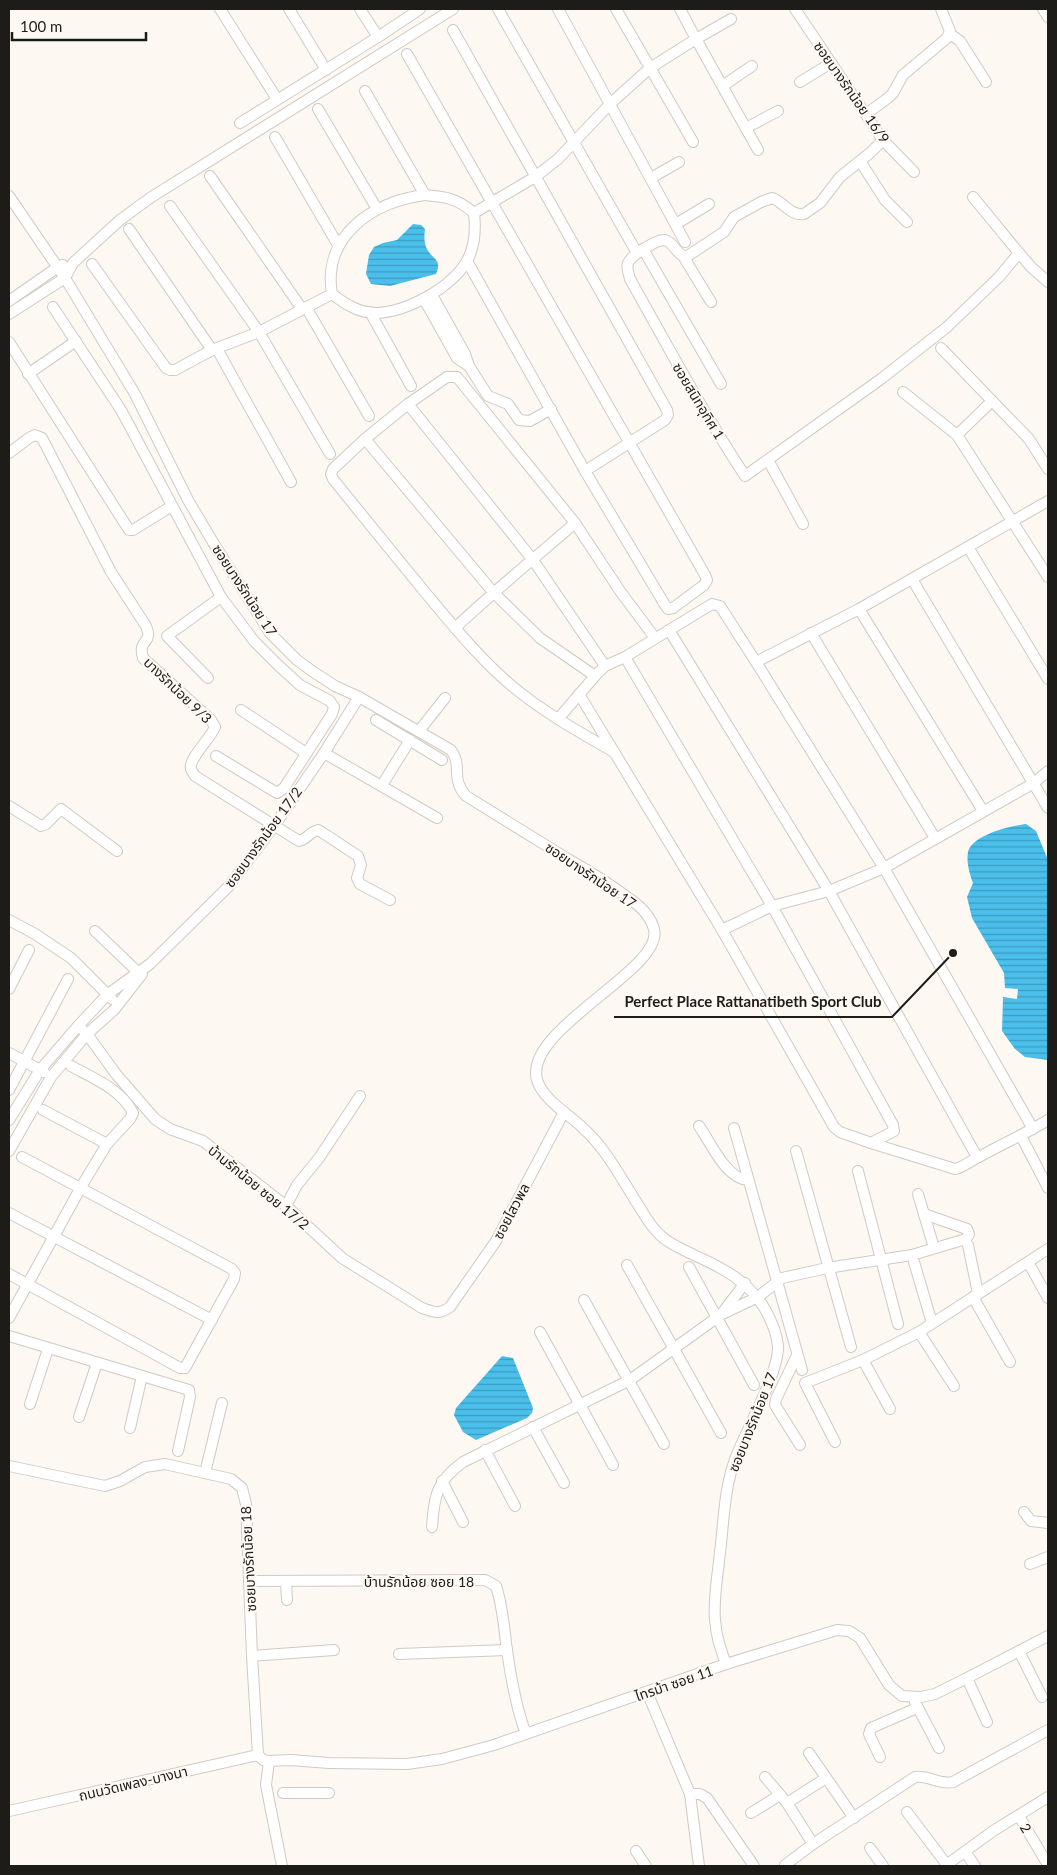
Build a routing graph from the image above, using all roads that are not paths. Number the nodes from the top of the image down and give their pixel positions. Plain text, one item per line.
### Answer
1 (220, 9) edge
2 (289, 9) edge
3 (360, 9) edge
4 (420, 9) edge
5 (453, 9) edge
6 (498, 9) edge
7 (558, 9) edge
8 (616, 9) edge
9 (680, 9) edge
10 (795, 9) edge
11 (941, 9) edge
12 (1043, 9) edge
13 (1048, 17) edge
14 (731, 19) dead end
15 (453, 30) dead end
16 (950, 34) junction
17 (378, 37) junction
18 (696, 38) junction
19 (407, 54) dead end
20 (831, 62) junction
21 (752, 66) dead end
22 (650, 68) junction
23 (326, 70) junction
24 (800, 82) dead end
25 (986, 82) dead end
26 (724, 85) junction
27 (365, 91) dead end
28 (277, 100) junction
29 (610, 104) junction
30 (318, 109) dead end
31 (778, 111) dead end
32 (866, 114) junction
33 (240, 123) dead end
34 (746, 128) junction
35 (275, 137) dead end
36 (883, 140) junction
37 (575, 142) junction
38 (693, 142) dead end
39 (758, 150) dead end
40 (860, 161) junction
41 (679, 162) dead end
42 (914, 172) dead end
43 (210, 176) dead end
44 (535, 177) junction
45 (652, 178) junction
46 (424, 195) junction
47 (9, 196) edge
48 (973, 197) dead end
49 (491, 203) junction
50 (709, 204) dead end
51 (170, 206) dead end
52 (377, 209) junction
53 (474, 213) junction
54 (907, 222) dead end
55 (676, 224) junction
56 (129, 229) dead end
57 (685, 242) dead end
58 (338, 245) junction
59 (640, 251) junction
60 (1019, 253) junction
61 (683, 256) junction
62 (467, 261) junction
63 (73, 263) junction
64 (92, 264) dead end
65 (58, 267) junction
66 (65, 278) junction
67 (1048, 282) edge
68 (332, 294) junction
69 (428, 297) junction
70 (9, 301) edge
71 (711, 302) dead end
72 (53, 307) dead end
73 (304, 308) junction
74 (370, 312) junction
75 (9, 314) edge
76 (259, 332) junction
77 (76, 341) junction
78 (9, 342) edge
79 (942, 348) dead end
80 (214, 350) junction
81 (28, 374) junction
82 (721, 384) dead end
83 (411, 386) dead end
84 (903, 392) dead end
85 (992, 401) junction
86 (408, 404) junction
87 (551, 409) junction
88 (369, 416) dead end
89 (957, 435) junction
90 (365, 439) junction
91 (629, 444) junction
92 (9, 454) edge
93 (330, 454) dead end
94 (768, 460) junction
95 (1048, 469) edge
96 (585, 471) junction
97 (291, 482) dead end
98 (1048, 501) edge
99 (172, 506) junction
100 (1014, 522) junction
101 (575, 523) junction
102 (802, 524) dead end
103 (968, 547) junction
104 (533, 560) junction
105 (1048, 577) edge
106 (912, 579) junction
107 (492, 592) junction
108 (221, 597) junction
109 (859, 609) junction
110 (455, 628) junction
111 (669, 630) junction
112 (811, 633) junction
113 (656, 638) junction
114 (624, 658) junction
115 (756, 662) junction
116 (605, 666) junction
117 (595, 676) junction
118 (208, 678) dead end
119 (1048, 678) edge
120 (579, 694) junction
121 (359, 696) junction
122 (445, 698) dead end
123 (241, 710) dead end
124 (376, 720) dead end
125 (558, 720) junction
126 (420, 731) junction
127 (410, 740) junction
128 (614, 752) junction
129 (306, 753) junction
130 (324, 753) junction
131 (216, 756) dead end
132 (442, 760) dead end
133 (1048, 771) edge
134 (1034, 783) junction
135 (382, 785) junction
136 (9, 806) edge
137 (1048, 808) edge
138 (983, 811) junction
139 (437, 818) dead end
140 (274, 826) junction
141 (936, 838) junction
142 (117, 851) dead end
143 (884, 868) junction
144 (829, 891) junction
145 (390, 900) dead end
146 (772, 906) junction
147 (9, 920) edge
148 (722, 930) junction
149 (95, 931) dead end
150 (29, 950) dead end
151 (140, 974) junction
152 (68, 979) dead end
153 (9, 989) edge
154 (108, 994) junction
155 (118, 1005) junction
156 (78, 1026) junction
157 (87, 1034) junction
158 (9, 1053) edge
159 (25, 1062) junction
160 (71, 1066) dead end
161 (40, 1070) junction
162 (51, 1077) junction
163 (9, 1090) edge
164 (360, 1096) dead end
165 (43, 1110) dead end
166 (564, 1112) junction
167 (9, 1120) edge
168 (1048, 1120) edge
169 (699, 1126) dead end
170 (734, 1128) dead end
171 (1033, 1129) junction
172 (1021, 1136) junction
173 (871, 1143) junction
174 (106, 1144) junction
175 (9, 1150) edge
176 (796, 1151) dead end
177 (22, 1157) dead end
178 (977, 1157) junction
179 (858, 1171) dead end
180 (748, 1180) junction
181 (80, 1187) junction
182 (1048, 1188) edge
183 (918, 1194) dead end
184 (286, 1206) junction
185 (9, 1213) edge
186 (924, 1214) junction
187 (53, 1237) junction
188 (968, 1246) dead end
189 (934, 1248) junction
190 (1048, 1249) edge
191 (880, 1260) junction
192 (914, 1262) dead end
193 (1028, 1262) junction
194 (627, 1265) dead end
195 (689, 1268) dead end
196 (828, 1268) junction
197 (9, 1274) edge
198 (776, 1281) junction
199 (744, 1283) junction
200 (28, 1284) junction
201 (976, 1295) junction
202 (758, 1297) junction
203 (1048, 1298) edge
204 (584, 1300) dead end
205 (450, 1307) joint
206 (720, 1316) junction
207 (9, 1318) edge
208 (212, 1320) junction
209 (932, 1323) junction
210 (898, 1324) dead end
211 (540, 1332) dead end
212 (918, 1332) junction
213 (9, 1336) edge
214 (851, 1347) dead end
215 (48, 1349) junction
216 (674, 1349) junction
217 (797, 1355) junction
218 (863, 1360) junction
219 (1010, 1362) dead end
220 (97, 1363) junction
221 (802, 1370) dead end
222 (142, 1376) junction
223 (630, 1380) junction
224 (754, 1384) dead end
225 (954, 1386) dead end
226 (222, 1403) dead end
227 (30, 1404) dead end
228 (580, 1406) junction
229 (890, 1409) dead end
230 (79, 1417) dead end
231 (130, 1428) dead end
232 (533, 1428) junction
233 (721, 1433) dead end
234 (835, 1442) dead end
235 (664, 1444) dead end
236 (800, 1445) dead end
237 (178, 1450) dead end
238 (486, 1450) junction
239 (613, 1465) dead end
240 (9, 1466) edge
241 (205, 1473) junction
242 (442, 1482) junction
243 (564, 1483) dead end
244 (515, 1506) dead end
245 (1024, 1512) dead end
246 (463, 1522) dead end
247 (1048, 1523) edge
248 (432, 1527) dead end
249 (1048, 1557) edge
250 (1030, 1564) dead end
251 (249, 1581) junction
252 (286, 1582) junction
253 (287, 1600) dead end
254 (1048, 1636) edge
255 (334, 1650) dead end
256 (507, 1650) junction
257 (1019, 1651) junction
258 (399, 1654) dead end
259 (252, 1656) junction
260 (726, 1664) junction
261 (967, 1678) junction
262 (647, 1692) junction
263 (914, 1697) junction
264 (1042, 1697) dead end
265 (917, 1708) junction
266 (987, 1722) dead end
267 (1048, 1730) edge
268 (526, 1734) junction
269 (939, 1748) dead end
270 (809, 1753) dead end
271 (258, 1755) junction
272 (880, 1757) dead end
273 (269, 1761) junction
274 (765, 1777) dead end
275 (826, 1778) junction
276 (284, 1793) dead end
277 (329, 1793) dead end
278 (690, 1794) junction
279 (1048, 1797) edge
280 (783, 1799) junction
281 (9, 1811) edge
282 (907, 1812) dead end
283 (751, 1813) dead end
284 (1019, 1816) junction
285 (854, 1818) junction
286 (813, 1844) junction
287 (870, 1848) dead end
288 (636, 1851) dead end
289 (965, 1852) junction
290 (785, 1865) edge
291 (1048, 1865) edge
292 (282, 1866) edge
293 (646, 1866) edge
294 (699, 1866) edge
295 (754, 1866) edge
296 (883, 1866) edge
297 (946, 1866) edge
298 (975, 1866) edge

1 - 28 street
2 - 23 street
3 - 17 street
4 - 17 street
5 - 63 street
6 - 37 street
7 - 29 street
8 - 22 street
9 - 18 street
10 - 20 street, ซอยบางรักน้อย 16/9
11 - 16 street
12 - 13 street
14 - 18 street
15 - 44 street
16 - 25 street
16 - 32 street
17 - 23 street
18 - 22 street
18 - 26 street
19 - 49 street
20 - 24 street
20 - 32 street, ซอยบางรักน้อย 16/9
21 - 26 street
22 - 29 street
22 - 38 street
23 - 28 street
26 - 34 street
27 - 46 street
28 - 33 street
29 - 37 street
29 - 45 street
30 - 52 street
31 - 34 street
32 - 36 street, ซอยบางรักน้อย 16/9
34 - 39 street
35 - 58 street
36 - 40 street
36 - 42 street, ซอยบางรักน้อย 16/9
37 - 44 street
37 - 59 street
40 - 54 street
40 - 61 street
41 - 45 street
43 - 73 street
44 - 49 street
44 - 91 street
45 - 55 street
46 - 52 street
46 - 53 street
47 - 65 street, ซอยบางรักน้อย 17
48 - 60 street
49 - 53 street
49 - 91 street
50 - 55 street
51 - 76 street
52 - 58 street
53 - 62 street
55 - 57 street
56 - 80 street
58 - 68 street
59 - 61 street
59 - 82 street
59 - 94 street, ซอยสนิทอุทิศ 1
60 - 67 street
60 - 94 street, ซอยสนิทอุทิศ 1
61 - 71 street
62 - 69 street
62 - 87 street
63 - 65 street
63 - 66 street
64 - 80 street
65 - 66 street, ซอยบางรักน้อย 17
65 - 70 street
66 - 75 street
66 - 121 street, ซอยบางรักน้อย 17
68 - 73 street
68 - 74 street
69 - 74 street
69 - 87 street
72 - 77 street
73 - 76 street
73 - 88 street
74 - 83 street
76 - 80 street
76 - 93 street
77 - 81 street
77 - 99 street
78 - 81 street
79 - 85 street
80 - 97 street
81 - 99 street
84 - 89 street
85 - 89 street
85 - 95 street
86 - 90 street
86 - 101 street
86 - 104 street
87 - 96 street
89 - 100 street
90 - 107 street
90 - 110 street
91 - 96 street
91 - 96 street
92 - 140 street, บางรักน้อย 9/3
94 - 102 street
98 - 100 street
99 - 108 street
100 - 103 street
100 - 105 street
101 - 104 street
101 - 113 street
103 - 106 street
103 - 119 street
104 - 107 street
104 - 116 street
106 - 109 street
106 - 134 street
107 - 110 street
107 - 117 street
108 - 118 street
108 - 129 street
109 - 112 street
109 - 138 street
110 - 125 street
111 - 113 street
111 - 115 street
111 - 144 street
112 - 115 street
112 - 141 street
113 - 114 street
114 - 116 street
114 - 146 street
115 - 143 street
116 - 117 street
117 - 120 street
120 - 125 street
120 - 128 street
121 - 126 street, ซอยบางรักน้อย 17
121 - 130 street, ซอยบางรักน้อย 17/2
122 - 126 street
123 - 129 street
124 - 127 street
125 - 128 street
126 - 166 street, ซอยบางรักน้อย 17
127 - 132 street
127 - 135 street
128 - 148 street
129 - 131 street
130 - 135 street
130 - 140 street, ซอยบางรักน้อย 17/2
133 - 134 street
134 - 137 street
134 - 138 street
135 - 139 street
136 - 142 street
138 - 141 street
140 - 145 street, บางรักน้อย 9/3
140 - 151 street, ซอยบางรักน้อย 17/2
141 - 143 street
143 - 144 street
143 - 171 street
144 - 146 street
144 - 178 street
146 - 148 street
146 - 173 street
147 - 154 street
148 - 173 street
149 - 151 street
150 - 153 street
151 - 154 street, ซอยบางรักน้อย 17/2
151 - 155 street, ซอยบางรักน้อย 17/2
152 - 159 street
154 - 155 street
154 - 156 street, ซอยบางรักน้อย 17/2
155 - 157 street, ซอยบางรักน้อย 17/2
156 - 157 street, บ้านรักน้อย ซอย 17/2
156 - 161 street, ซอยบางรักน้อย 17/2
157 - 162 street, ซอยบางรักน้อย 17/2
157 - 184 street, บ้านรักน้อย ซอย 17/2
158 - 159 street
159 - 161 street
159 - 163 street
160 - 174 street
161 - 162 street
161 - 167 street, ซอยบางรักน้อย 17/2
162 - 175 street, ซอยบางรักน้อย 17/2
164 - 184 street
165 - 174 street
166 - 199 street, ซอยบางรักน้อย 17
166 - 205 street, ซอยไสวพล
168 - 171 street
169 - 180 street
170 - 180 street
171 - 172 street
172 - 178 street
172 - 182 street
173 - 178 street
174 - 181 street
176 - 196 street
177 - 181 street
179 - 191 street
180 - 198 street
181 - 187 street
181 - 208 street
183 - 186 street
184 - 205 street, บ้านรักน้อย ซอย 17/2
185 - 187 street
186 - 189 street
186 - 189 street
187 - 200 street
187 - 208 street
188 - 201 street
189 - 191 street
190 - 193 street
191 - 196 street
191 - 210 street
192 - 209 street
193 - 201 street
193 - 203 street
194 - 216 street
195 - 206 street
196 - 198 street
196 - 214 street
197 - 200 street
198 - 202 street
198 - 217 street
199 - 202 street, ซอยบางรักน้อย 17
199 - 206 street
200 - 207 street
200 - 208 street
201 - 209 street
201 - 219 street
202 - 206 street
202 - 260 street, ซอยบางรักน้อย 17
204 - 223 street
206 - 216 street
206 - 224 street
209 - 212 street
211 - 228 street
212 - 218 street
212 - 225 street
213 - 215 street
215 - 220 street
215 - 227 street
216 - 223 street
216 - 233 street
217 - 221 street
217 - 236 street
218 - 229 street
218 - 234 street
220 - 222 street
220 - 230 street
222 - 231 street
222 - 237 street
223 - 228 street
223 - 235 street
226 - 241 street
228 - 232 street
228 - 239 street
232 - 238 street
232 - 243 street
238 - 242 street
238 - 244 street
240 - 241 street, ซอยบางรักน้อย 18
241 - 251 street, ซอยบางรักน้อย 18
242 - 246 street
242 - 248 street
245 - 247 street
249 - 250 street
251 - 252 street, บ้านรักน้อย ซอย 18
251 - 259 street, ซอยบางรักน้อย 18
252 - 253 street
252 - 256 street, บ้านรักน้อย ซอย 18
254 - 257 street
255 - 259 street
256 - 258 street
256 - 268 street, บ้านรักน้อย ซอย 18
257 - 261 street
257 - 264 street
259 - 271 street, ซอยบางรักน้อย 18
260 - 262 street, ไทรม้า ซอย 11
260 - 263 street, ไทรม้า ซอย 11
261 - 263 street
261 - 266 street
262 - 268 street, ไทรม้า ซอย 11
262 - 278 street
263 - 265 street
265 - 269 street
265 - 272 street
267 - 285 street
268 - 273 street, ไทรม้า ซอย 11
270 - 275 street
271 - 273 street
271 - 281 street, ถนนวัดเพลง-บางนา
273 - 292 street
274 - 280 street
275 - 280 street
275 - 285 street
276 - 277 street
278 - 294 street
278 - 295 street
279 - 284 street
280 - 283 street
280 - 286 street
282 - 297 street
284 - 289 street
284 - 291 street, 2
285 - 286 street
286 - 290 street
287 - 296 street
288 - 293 street
289 - 297 street
289 - 298 street

